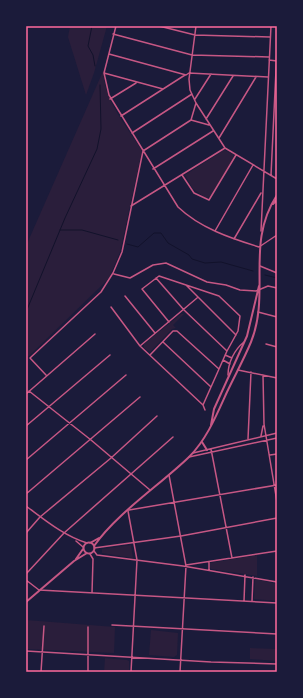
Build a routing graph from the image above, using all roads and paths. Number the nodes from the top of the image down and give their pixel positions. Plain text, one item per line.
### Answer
1 (116, 26) edge
2 (159, 26) edge
3 (196, 26) edge
4 (271, 26) edge
5 (113, 34) junction
6 (194, 34) junction
7 (270, 37) junction
8 (277, 49) edge
9 (109, 54) junction
10 (192, 55) junction
11 (269, 57) junction
12 (269, 60) junction
13 (277, 61) edge
14 (104, 73) junction
15 (189, 73) junction
16 (211, 74) junction
17 (186, 75) junction
18 (233, 76) junction
19 (256, 77) junction
20 (268, 77) junction
21 (136, 82) junction
22 (163, 89) junction
23 (192, 94) junction
24 (110, 99) junction
25 (195, 99) junction
26 (267, 102) junction
27 (196, 103) junction
28 (274, 103) junction
29 (121, 116) junction
30 (206, 119) junction
31 (191, 120) junction
32 (210, 125) junction
33 (214, 131) junction
34 (132, 133) junction
35 (218, 138) junction
36 (225, 148) junction
37 (143, 151) junction
38 (236, 155) junction
39 (253, 165) junction
40 (153, 169) junction
41 (264, 171) junction
42 (182, 175) junction
43 (271, 175) junction
44 (277, 179) edge
45 (164, 186) junction
46 (262, 191) junction
47 (277, 195) edge
48 (277, 200) edge
49 (272, 205) junction
50 (131, 206) junction
51 (261, 231) junction
52 (215, 232) junction
53 (277, 235) edge
54 (234, 239) junction
55 (259, 247) junction
56 (260, 266) junction
57 (113, 273) junction
58 (277, 273) edge
59 (156, 278) junction
60 (259, 285) junction
61 (186, 286) junction
62 (277, 288) edge
63 (197, 289) junction
64 (260, 290) junction
65 (256, 291) junction
66 (194, 294) junction
67 (125, 296) dead end
68 (197, 298) junction
69 (111, 307) dead end
70 (184, 310) junction
71 (258, 312) junction
72 (277, 317) edge
73 (169, 322) junction
74 (155, 333) junction
75 (95, 334) dead end
76 (236, 335) junction
77 (245, 341) junction
78 (163, 342) junction
79 (266, 344) dead end
80 (140, 346) junction
81 (277, 346) edge
82 (227, 351) junction
83 (236, 351) junction
84 (240, 353) junction
85 (110, 355) dead end
86 (150, 355) junction
87 (225, 355) junction
88 (245, 355) junction
89 (232, 358) junction
90 (223, 360) junction
91 (230, 364) junction
92 (228, 366) junction
93 (219, 369) junction
94 (233, 369) junction
95 (238, 370) junction
96 (250, 372) junction
97 (46, 375) junction
98 (126, 375) dead end
99 (263, 375) junction
100 (228, 378) junction
101 (277, 378) edge
102 (211, 387) junction
103 (29, 391) junction
104 (26, 394) edge
105 (140, 397) dead end
106 (203, 405) junction
107 (50, 407) junction
108 (205, 410) dead end
109 (156, 416) dead end
110 (70, 423) junction
111 (264, 424) junction
112 (26, 426) edge
113 (212, 426) junction
114 (277, 433) edge
115 (266, 435) junction
116 (261, 436) junction
117 (172, 437) dead end
118 (277, 438) edge
119 (248, 439) junction
120 (91, 440) junction
121 (267, 440) junction
122 (202, 442) junction
123 (211, 449) junction
124 (207, 450) junction
125 (192, 453) junction
126 (212, 453) junction
127 (277, 454) edge
128 (270, 455) junction
129 (189, 457) junction
130 (111, 458) junction
131 (26, 460) edge
132 (131, 474) junction
133 (169, 475) junction
134 (276, 486) edge
135 (151, 491) junction
136 (26, 494) edge
137 (221, 496) junction
138 (277, 502) edge
139 (175, 503) junction
140 (26, 506) edge
141 (129, 510) junction
142 (40, 517) junction
143 (277, 518) edge
144 (226, 528) junction
145 (26, 533) edge
146 (64, 533) junction
147 (181, 536) junction
148 (101, 537) junction
149 (75, 539) junction
150 (135, 542) junction
151 (88, 543) junction
152 (83, 548) junction
153 (94, 548) junction
154 (277, 550) edge
155 (88, 554) junction
156 (232, 558) junction
157 (137, 560) junction
158 (74, 561) junction
159 (209, 562) junction
160 (185, 566) junction
161 (210, 570) junction
162 (26, 574) edge
163 (245, 576) junction
164 (253, 577) junction
165 (26, 580) edge
166 (277, 582) edge
167 (39, 590) junction
168 (92, 593) junction
169 (135, 596) junction
170 (184, 598) junction
171 (244, 601) junction
172 (252, 601) junction
173 (26, 602) edge
174 (277, 603) edge
175 (112, 625) dead end
176 (44, 626) dead end
177 (133, 626) junction
178 (88, 627) dead end
179 (183, 628) junction
180 (277, 634) edge
181 (26, 651) edge
182 (43, 652) junction
183 (89, 655) junction
184 (132, 657) junction
185 (181, 659) junction
186 (277, 664) edge
187 (41, 672) edge
188 (88, 672) edge
189 (131, 672) edge
190 (180, 672) edge

1 - 5 street
2 - 6 street
3 - 6 street
4 - 7 street
5 - 9 street
5 - 10 street
6 - 7 street
6 - 10 street
7 - 11 street
8 - 13 street
9 - 14 street
9 - 17 street
10 - 11 street
10 - 15 street
11 - 12 street
12 - 13 street
12 - 20 street
13 - 28 street
14 - 21 street
14 - 24 street
15 - 16 street
15 - 17 street
15 - 23 street
16 - 18 street
16 - 25 street
17 - 22 street
18 - 19 street
18 - 30 street
19 - 20 street
19 - 35 street
20 - 26 street
21 - 22 street
21 - 24 street
22 - 29 street
23 - 25 street
23 - 34 street
24 - 29 street
25 - 27 street
26 - 28 street
26 - 41 street
27 - 30 street
27 - 31 street
28 - 43 street
29 - 34 street
30 - 32 street
31 - 32 street
31 - 37 street
32 - 33 street
33 - 35 street
33 - 40 street
34 - 37 street
35 - 36 street
36 - 38 street
36 - 42 street
37 - 40 street
37 - 50 street
38 - 39 street
38 - 42 street
39 - 41 street
39 - 52 street
40 - 45 street
41 - 43 street
41 - 46 street
42 - 45 street
43 - 44 street
45 - 50 street
45 - 52 street
46 - 51 street
46 - 54 street
47 - 49 street
48 - 49 street
49 - 51 street
50 - 57 street
51 - 55 street
52 - 54 street
53 - 55 street
54 - 55 street
55 - 56 street
56 - 58 street
56 - 60 street
57 - 65 street
57 - 97 street
59 - 61 street
59 - 70 street
59 - 73 street
60 - 64 street
60 - 65 street
61 - 63 street
61 - 66 street
62 - 64 street
63 - 66 street
63 - 76 street
64 - 65 street
64 - 71 street
65 - 77 street
66 - 68 street
67 - 74 street
68 - 70 street
68 - 76 street
69 - 80 street
70 - 73 street
70 - 82 street
71 - 72 street
71 - 88 street
73 - 74 street
74 - 80 street
75 - 97 street
76 - 82 street
77 - 83 street
77 - 84 street
78 - 86 street
78 - 93 street
78 - 102 street
79 - 81 street
80 - 86 street
82 - 87 street
83 - 84 street
83 - 89 street
84 - 88 street
84 - 94 street
85 - 107 street
86 - 106 street
87 - 89 street
87 - 90 street
88 - 95 street
89 - 91 street
90 - 91 street
90 - 93 street
91 - 92 street
92 - 94 street
92 - 100 street
93 - 102 street
94 - 95 street
94 - 100 street
95 - 96 street
95 - 113 street
96 - 99 street
96 - 119 street
97 - 103 street
98 - 110 street
99 - 101 street
99 - 111 street
100 - 113 street
102 - 106 street
103 - 104 street
103 - 107 street
105 - 120 street
106 - 108 street
107 - 110 street
107 - 112 street
109 - 130 street
110 - 120 street
110 - 131 street
111 - 115 street
111 - 116 street
113 - 122 street
114 - 115 street
115 - 116 street
115 - 121 street
116 - 119 street
117 - 132 street
118 - 121 street
119 - 123 street
120 - 130 street
120 - 136 street
121 - 126 street
121 - 128 street
122 - 124 street
122 - 125 street
123 - 124 street
123 - 126 street
124 - 125 street
125 - 129 street
126 - 129 street
126 - 137 street
127 - 128 street
128 - 134 street
129 - 133 street
130 - 132 street
130 - 142 street
132 - 135 street
132 - 146 street
133 - 135 street
133 - 139 street
134 - 137 street
134 - 138 street
135 - 141 street
137 - 139 street
137 - 144 street
139 - 141 street
139 - 147 street
140 - 142 street
141 - 148 street
141 - 150 street
142 - 145 street
142 - 146 street
143 - 144 street
144 - 147 street
144 - 156 street
146 - 149 street
146 - 162 street
147 - 150 street
147 - 160 street
148 - 151 street
148 - 153 street
149 - 151 street
149 - 152 street
150 - 153 street
150 - 157 street
151 - 152 street
151 - 153 street
152 - 155 street
152 - 158 street
153 - 155 street
153 - 157 street
154 - 156 street
155 - 158 street
155 - 168 street
156 - 159 street
157 - 160 street
157 - 169 street
158 - 167 street
159 - 160 street
159 - 161 street
160 - 161 street
160 - 170 street
161 - 163 street
163 - 164 street
163 - 171 street
164 - 166 street
164 - 172 street
165 - 167 street
167 - 168 street
167 - 173 street
168 - 169 street
169 - 170 street
169 - 177 street
170 - 171 street
170 - 179 street
171 - 172 street
172 - 174 street
175 - 177 street
176 - 182 street
177 - 179 street
177 - 184 street
178 - 183 street
179 - 180 street
179 - 185 street
181 - 182 street
182 - 183 street
182 - 187 street
183 - 184 street
183 - 188 street
184 - 185 street
184 - 189 street
185 - 186 street
185 - 190 street

